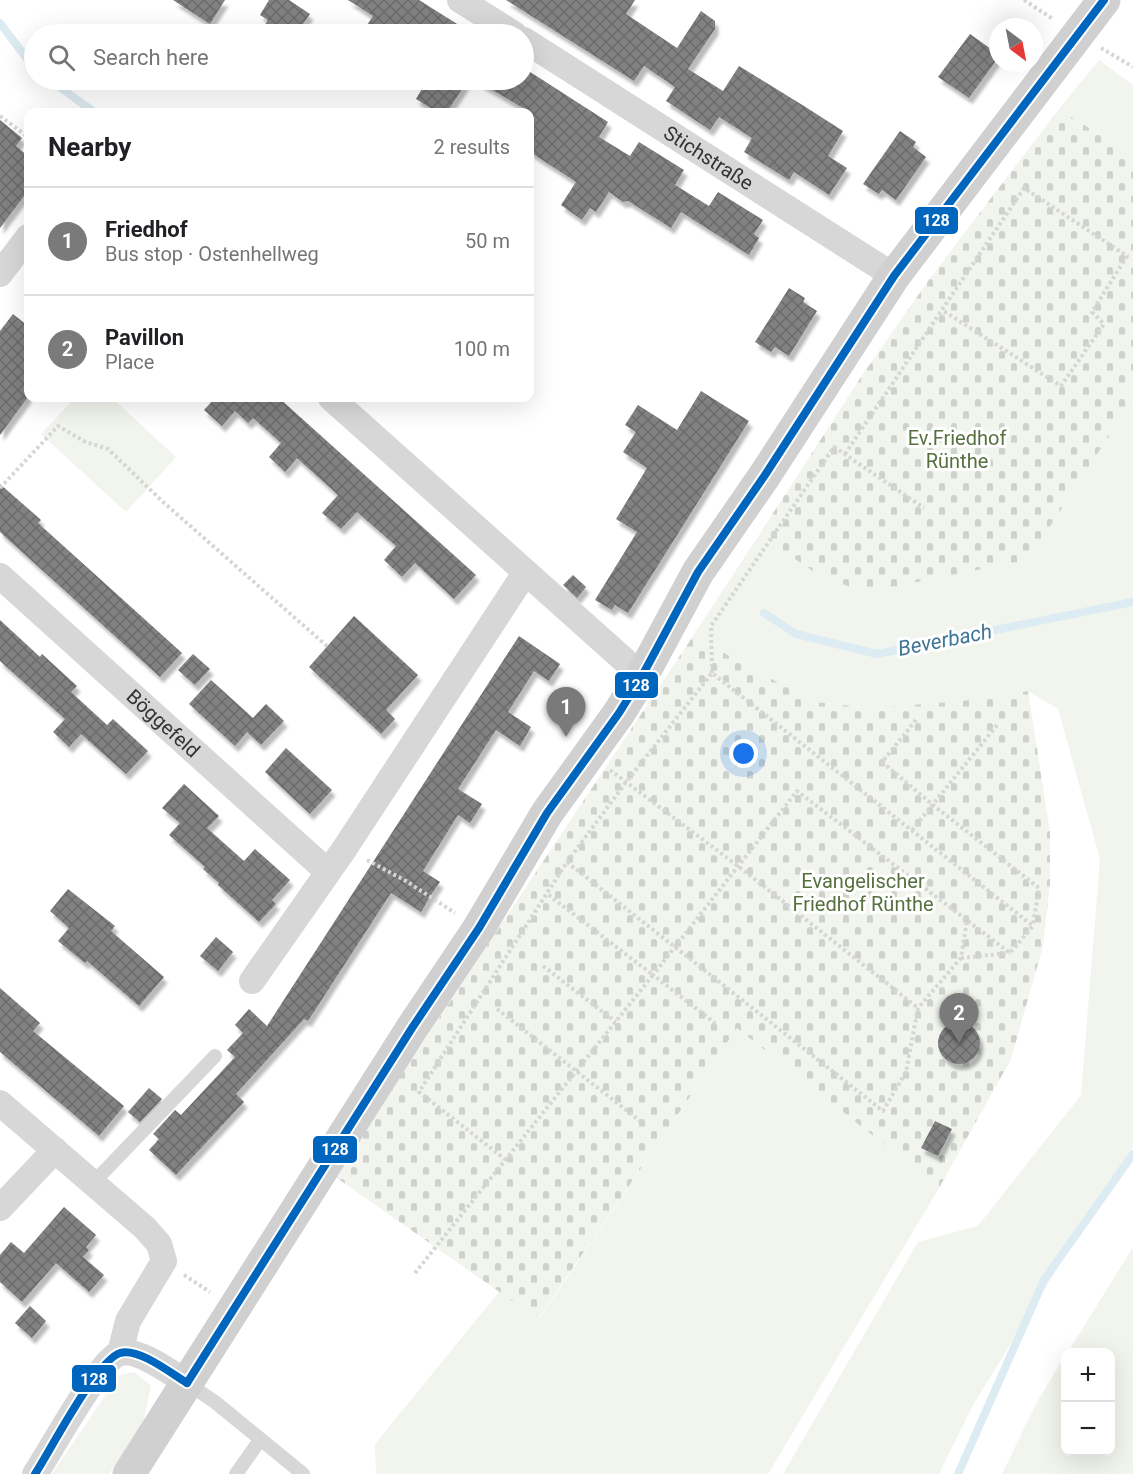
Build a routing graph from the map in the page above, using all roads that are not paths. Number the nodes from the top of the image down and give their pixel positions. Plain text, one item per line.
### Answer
1 (460, 0) edge
2 (1104, 0) edge
3 (498, 24) edge
4 (534, 46) edge
5 (24, 242) edge
6 (0, 274) edge
7 (894, 276) junction
8 (335, 402) edge
9 (525, 573) junction
10 (0, 576) edge
11 (642, 676) junction
12 (328, 872) junction
13 (252, 981) dead end
14 (215, 1056) dead end
15 (0, 1103) edge
16 (55, 1150) junction
17 (93, 1183) junction
18 (0, 1208) edge
19 (120, 1353) junction
20 (187, 1383) junction
21 (260, 1440) junction
22 (35, 1474) edge
23 (129, 1474) edge
24 (236, 1474) edge
25 (303, 1474) edge

1 - 3 street
2 - 7 main road
4 - 7 street, Stichstraße
5 - 6 street
7 - 11 main road
8 - 9 street
9 - 11 street
9 - 12 street
10 - 12 street, Böggefeld
11 - 20 main road
12 - 13 street
14 - 17 lane
15 - 16 street
16 - 17 street
16 - 18 street
17 - 19 street
19 - 20 street
19 - 22 street
20 - 21 lane
20 - 23 main road
21 - 24 lane
21 - 25 lane

